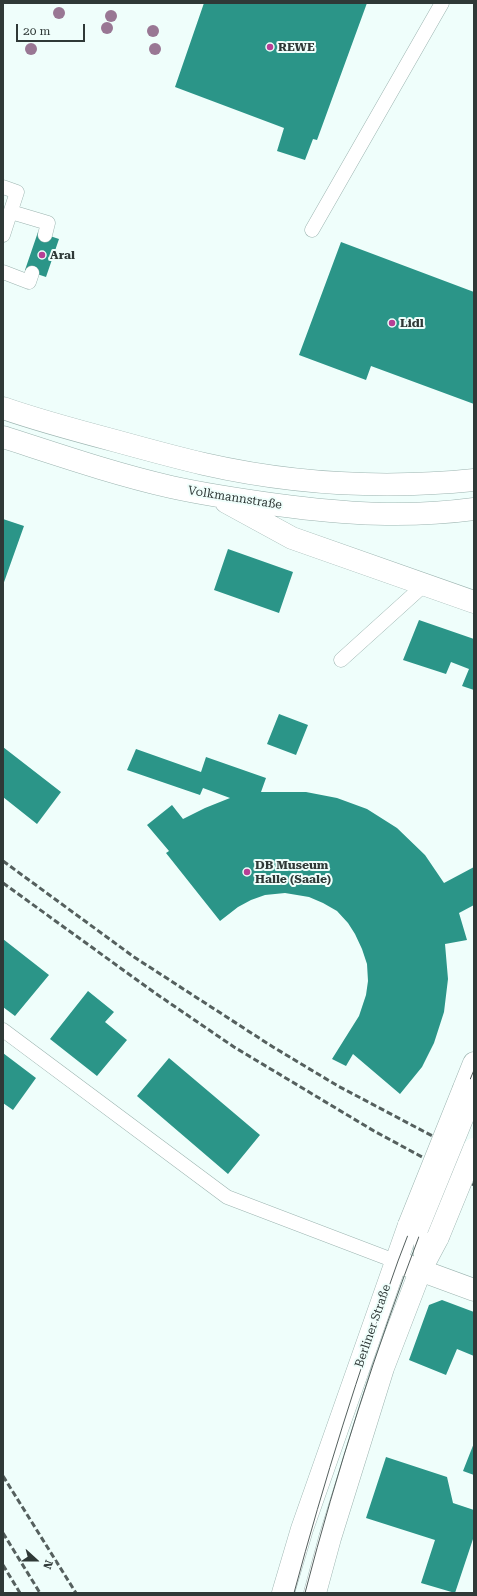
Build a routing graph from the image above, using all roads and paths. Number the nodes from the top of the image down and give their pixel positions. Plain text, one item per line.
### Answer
1 (442, 3) edge
2 (3, 187) edge
3 (11, 212) junction
4 (312, 230) dead end
5 (3, 235) edge
6 (45, 235) dead end
7 (3, 272) edge
8 (32, 273) dead end
9 (3, 408) edge
10 (3, 437) edge
11 (474, 480) edge
12 (214, 496) junction
13 (474, 509) edge
14 (424, 585) junction
15 (474, 602) edge
16 (341, 660) dead end
17 (3, 1030) edge
18 (474, 1063) edge
19 (469, 1094) edge
20 (474, 1149) edge
21 (423, 1231) junction
22 (395, 1261) junction
23 (421, 1269) junction
24 (474, 1290) edge
25 (283, 1593) edge
26 (315, 1593) edge

1 - 4 lane
2 - 3 lane
3 - 5 lane
3 - 6 lane
7 - 8 lane
9 - 11 main road
10 - 12 main road, Volkmannstraße
12 - 13 main road, Volkmannstraße
12 - 14 main road
14 - 15 main road
14 - 16 lane
17 - 22 lane
18 - 19 main road, Berliner Straße
19 - 21 main road, Berliner Straße, bridge
20 - 21 main road, Berliner Straße, bridge
21 - 22 main road, Berliner Straße
21 - 23 main road, Berliner Straße
22 - 23 main road
22 - 25 main road, Berliner Straße
23 - 24 main road
23 - 26 main road, Berliner Straße

